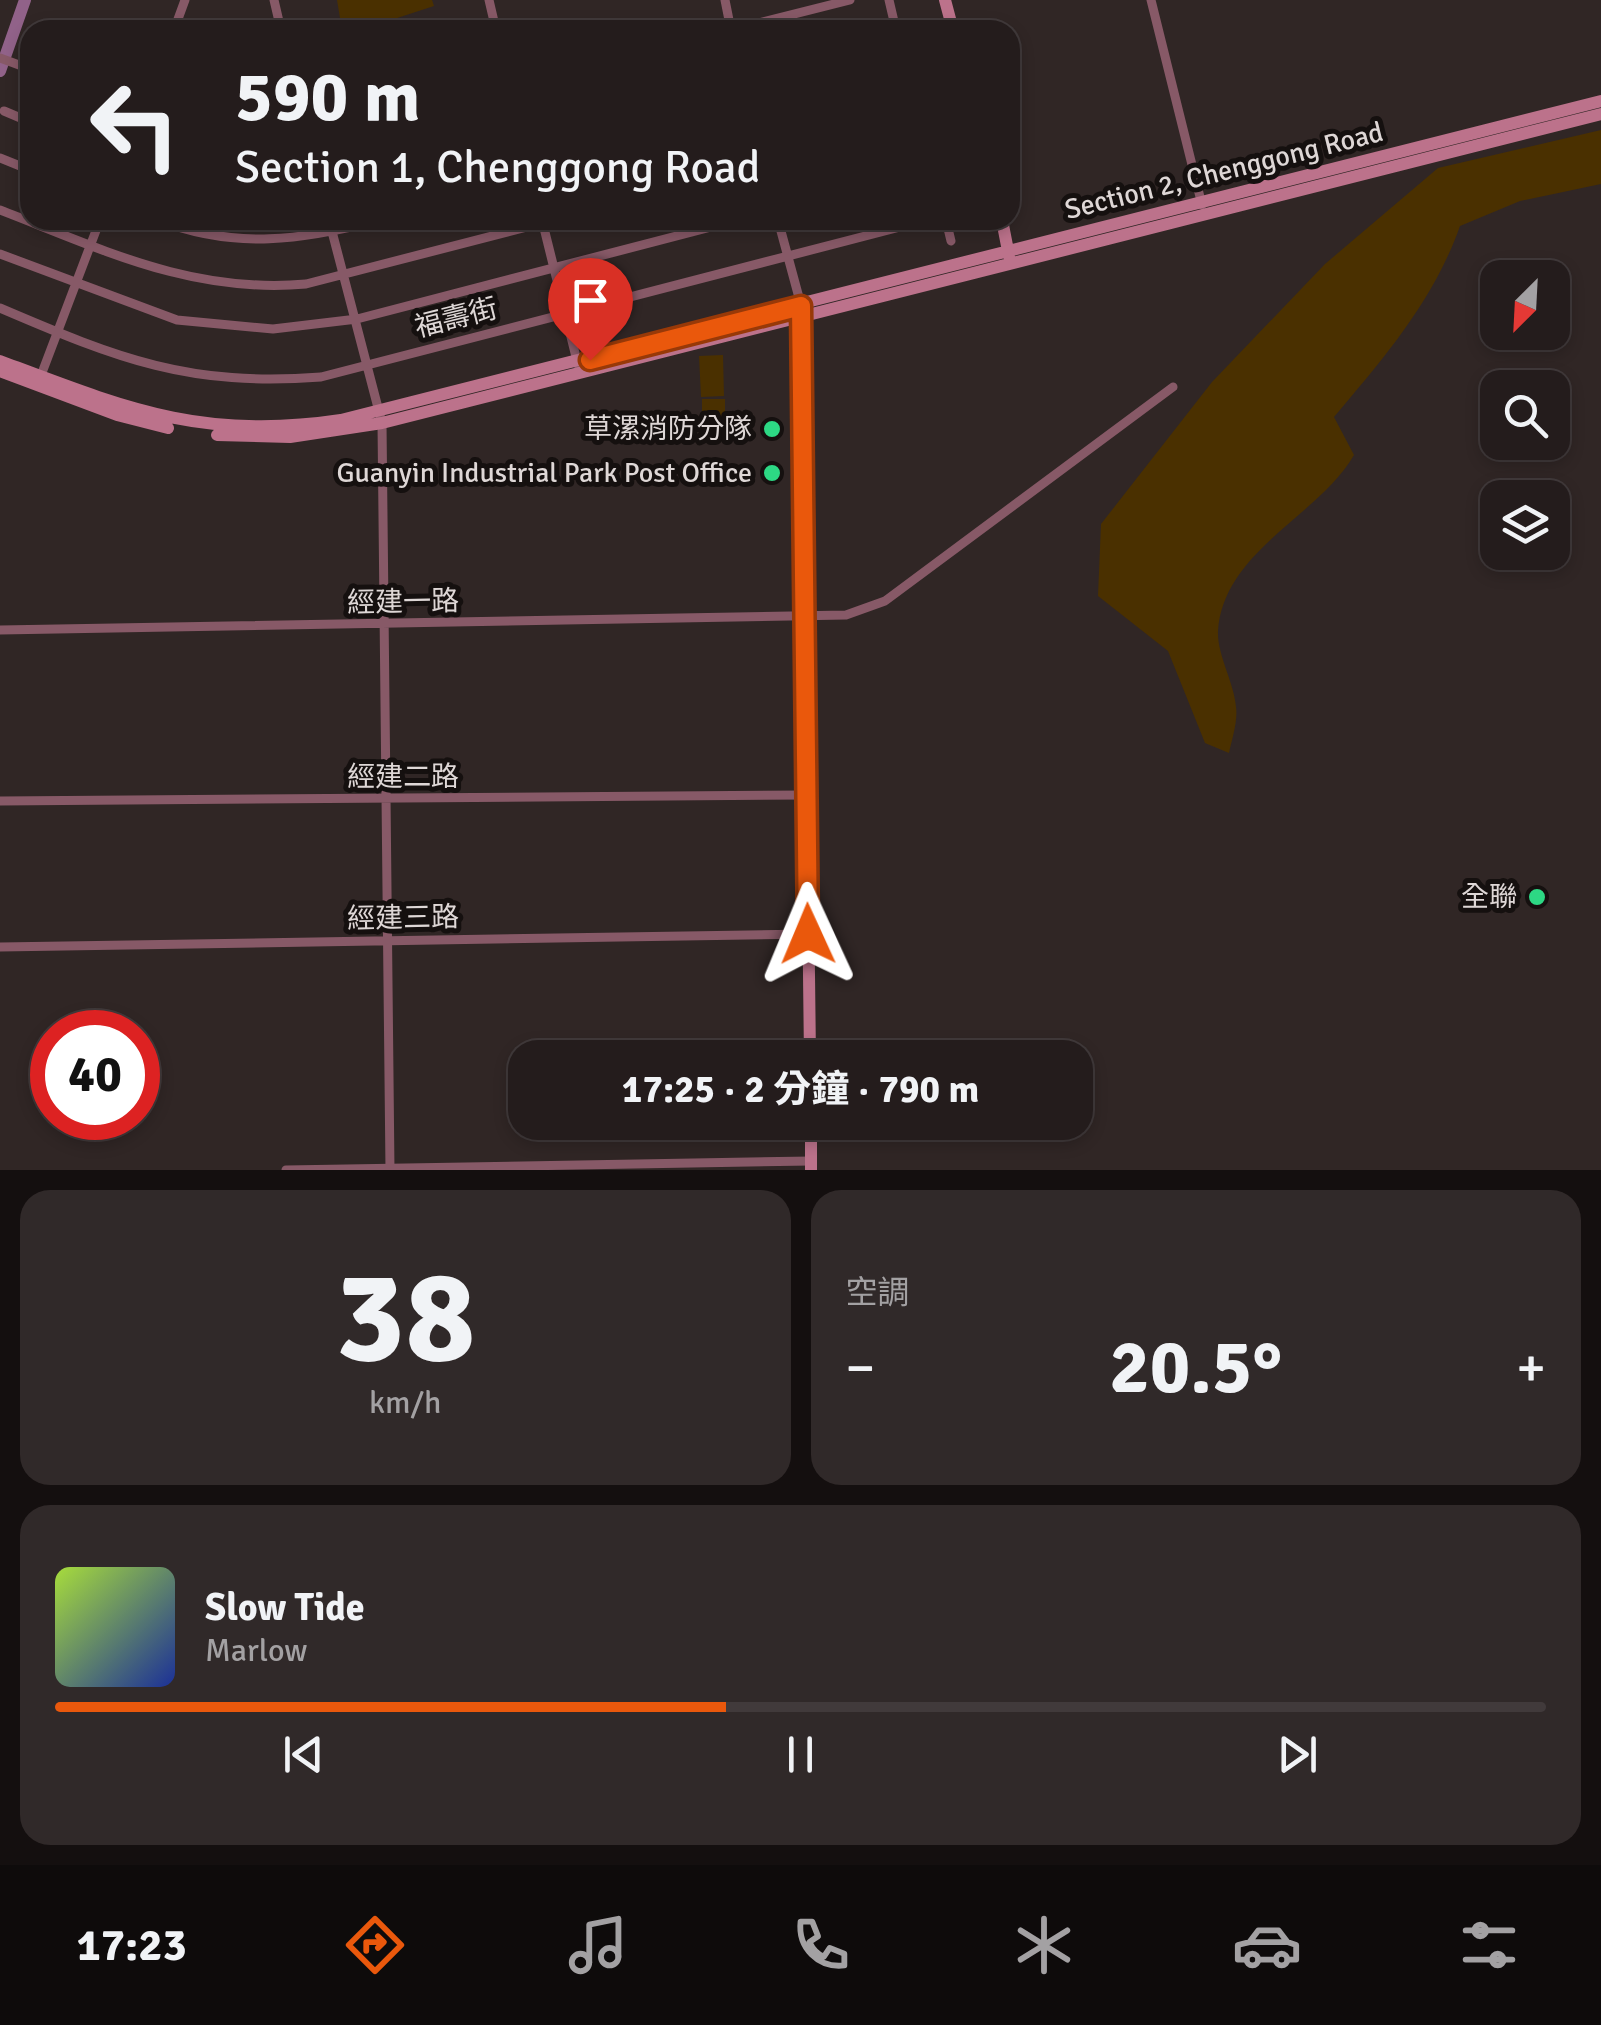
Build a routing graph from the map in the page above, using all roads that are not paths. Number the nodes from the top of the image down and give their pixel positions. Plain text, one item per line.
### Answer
1 (850, 0) edge
2 (1151, 0) edge
3 (771, 20) edge
4 (1601, 101) edge
5 (4, 111) dead end
6 (1601, 114) edge
7 (20, 118) edge
8 (1203, 206) junction
9 (51, 230) edge
10 (96, 230) edge
11 (189, 230) edge
12 (340, 230) edge
13 (511, 230) edge
14 (544, 230) edge
15 (698, 230) edge
16 (781, 230) edge
17 (888, 230) edge
18 (948, 230) edge
19 (1004, 230) edge
20 (332, 232) junction
21 (951, 241) dead end
22 (90, 245) junction
23 (0, 254) edge
24 (788, 256) junction
25 (1008, 258) junction
26 (554, 266) junction
27 (346, 272) junction
28 (73, 284) junction
29 (0, 308) edge
30 (802, 311) junction
31 (565, 312) junction
32 (357, 319) junction
33 (57, 332) junction
34 (0, 360) edge
35 (368, 364) junction
36 (579, 368) junction
37 (0, 372) edge
38 (38, 380) junction
39 (1173, 387) dead end
40 (381, 417) junction
41 (806, 616) junction
42 (382, 625) junction
43 (0, 630) edge
44 (806, 795) junction
45 (385, 800) junction
46 (0, 801) edge
47 (808, 934) junction
48 (386, 941) junction
49 (0, 947) edge
50 (810, 1040) edge
51 (811, 1165) edge
52 (390, 1169) edge
53 (286, 1170) edge

1 - 3 street
2 - 8 street
4 - 8 street, Section 2, Chenggong Road
5 - 7 street
6 - 8 street, Section 2, Chenggong Road
8 - 25 street, Section 2, Chenggong Road
9 - 22 street
10 - 22 street
11 - 20 street
12 - 20 street
13 - 27 street
14 - 26 street
15 - 26 street
16 - 24 street
17 - 24 street, 福壽街
18 - 21 street
19 - 25 street
20 - 27 street
22 - 27 street
22 - 28 street
23 - 28 street
24 - 30 street
24 - 31 street, 福壽街
25 - 30 street, Section 2, Chenggong Road
26 - 31 street
26 - 32 street
27 - 32 street
28 - 32 street
28 - 33 street
29 - 33 street, 福壽街
30 - 36 street, Section 2, Chenggong Road
30 - 41 street
31 - 35 street, 福壽街
31 - 36 street
32 - 35 street
33 - 35 street, 福壽街
33 - 38 street
34 - 38 street
35 - 40 street
36 - 40 street, Section 2, Chenggong Road
37 - 38 street
38 - 40 street, Section 2, Chenggong Road
39 - 41 street, 經建一路
40 - 42 street
41 - 42 street, 經建一路
41 - 44 street
42 - 43 street, 經建一路
42 - 45 street
44 - 45 street, 經建二路
44 - 47 street
45 - 46 street, 經建二路
45 - 48 street
47 - 48 street, 經建三路
47 - 50 street
48 - 49 street, 經建三路
48 - 52 street
51 - 52 street
52 - 53 street

